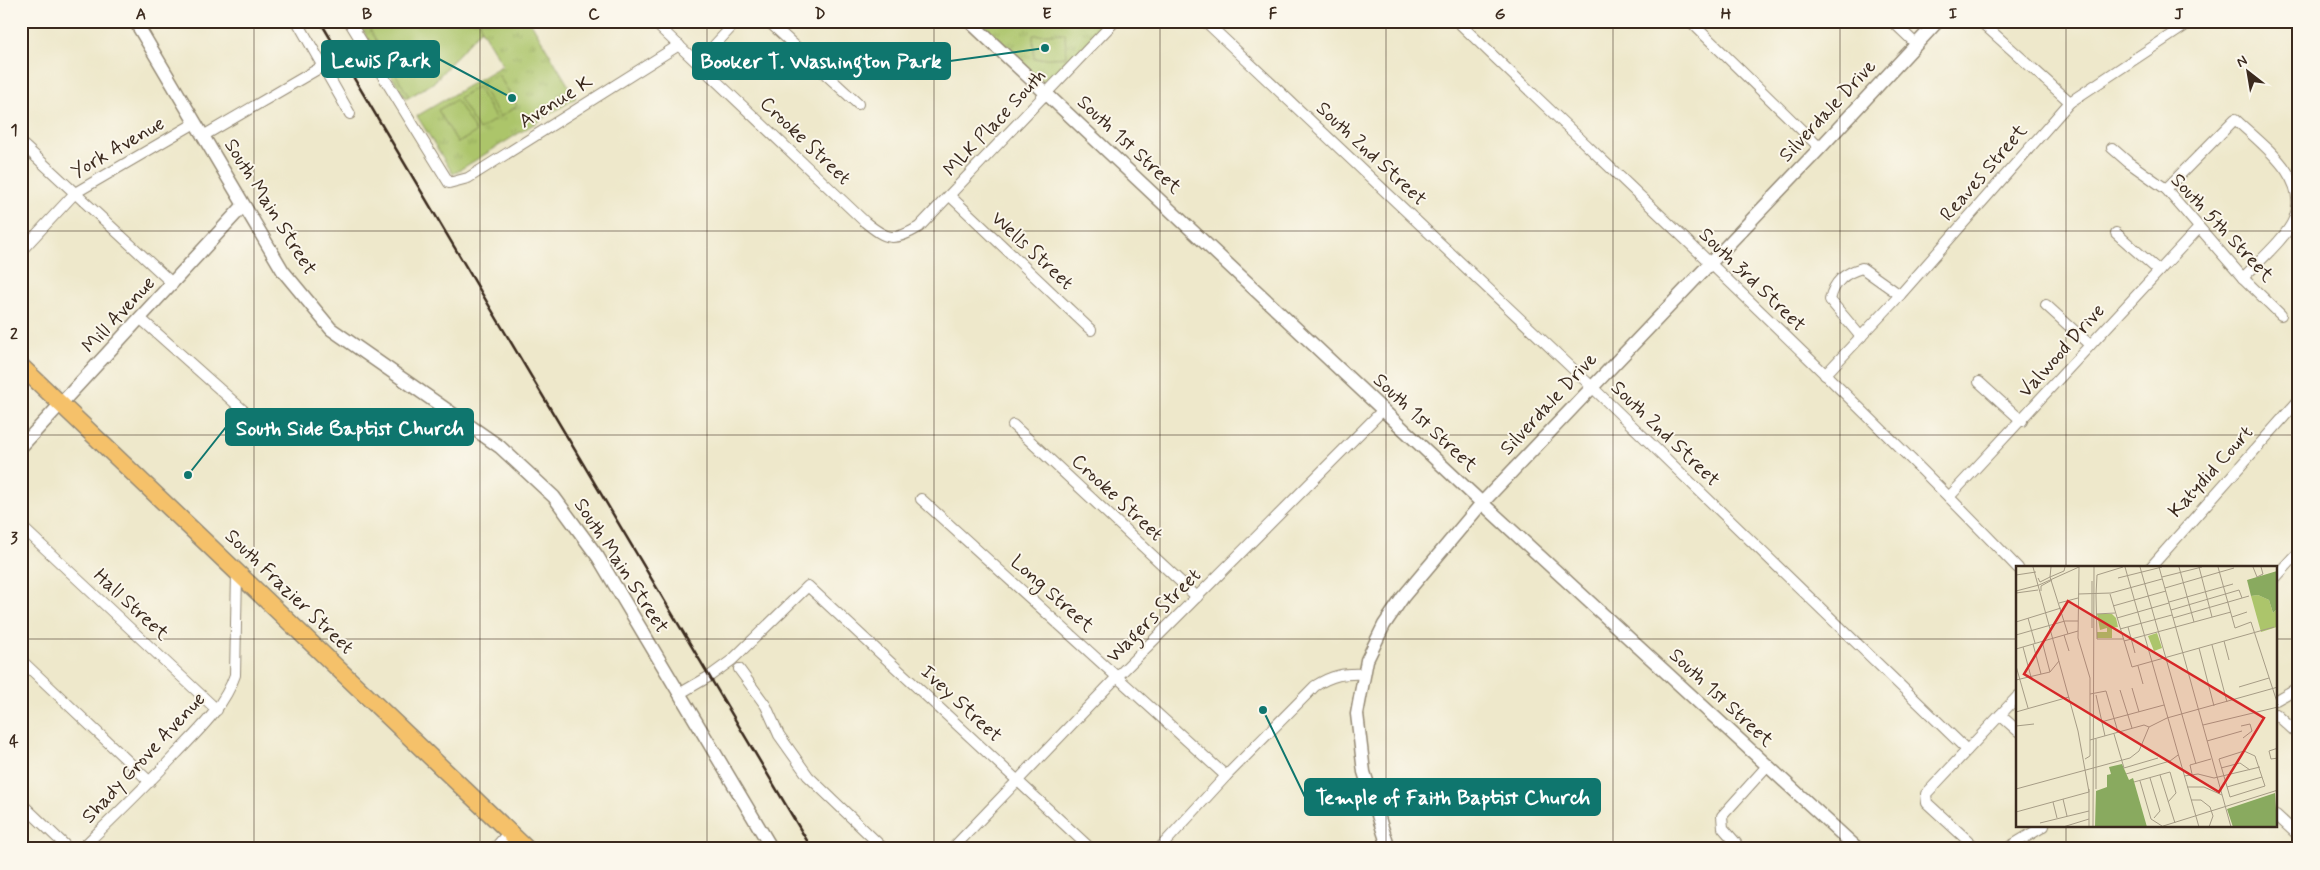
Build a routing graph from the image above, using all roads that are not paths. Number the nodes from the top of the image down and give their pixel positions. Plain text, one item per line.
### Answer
1 (135, 21) edge
2 (297, 21) edge
3 (349, 21) edge
4 (653, 21) edge
5 (737, 21) edge
6 (768, 21) edge
7 (969, 21) edge
8 (1115, 21) edge
9 (1206, 21) edge
10 (1457, 21) edge
11 (1690, 21) edge
12 (1892, 21) edge
13 (1938, 21) edge
14 (1980, 21) edge
15 (2192, 21) edge
16 (1916, 44) junction
17 (679, 45) junction
18 (698, 63) junction
19 (323, 66) junction
20 (1046, 94) junction
21 (2070, 102) junction
22 (858, 104) dead end
23 (350, 114) dead end
24 (195, 124) junction
25 (202, 136) junction
26 (21, 142) edge
27 (1820, 148) junction
28 (2112, 148) dead end
29 (2166, 189) junction
30 (75, 193) junction
31 (950, 196) junction
32 (244, 206) junction
33 (2199, 228) junction
34 (2116, 233) dead end
35 (892, 238) joint
36 (21, 250) edge
37 (1710, 264) junction
38 (2159, 271) junction
39 (2243, 278) junction
40 (173, 284) junction
41 (1900, 295) junction
42 (2046, 306) dead end
43 (2281, 315) dead end
44 (141, 319) junction
45 (1091, 330) dead end
46 (1861, 337) junction
47 (2090, 345) junction
48 (21, 366) edge
49 (1825, 375) junction
50 (1979, 382) dead end
51 (1591, 386) junction
52 (2299, 400) edge
53 (63, 404) junction
54 (1384, 410) junction
55 (2022, 420) junction
56 (1013, 425) dead end
57 (271, 435) dead end
58 (21, 447) edge
59 (1950, 496) junction
60 (921, 499) dead end
61 (1482, 503) junction
62 (21, 526) edge
63 (2299, 552) edge
64 (2016, 566) edge
65 (2152, 566) edge
66 (237, 572) junction
67 (2278, 575) edge
68 (1197, 597) junction
69 (21, 660) edge
70 (739, 669) dead end
71 (1364, 674) junction
72 (1117, 677) junction
73 (2299, 687) edge
74 (679, 694) junction
75 (2016, 698) edge
76 (2278, 699) edge
77 (217, 710) junction
78 (2000, 715) junction
79 (2278, 716) edge
80 (2016, 729) edge
81 (2299, 735) edge
82 (1967, 750) junction
83 (1767, 766) junction
84 (1226, 776) junction
85 (1018, 781) junction
86 (150, 782) junction
87 (21, 804) edge
88 (2278, 817) edge
89 (2041, 828) edge
90 (509, 832) junction
91 (2299, 836) edge
92 (69, 849) edge
93 (82, 849) edge
94 (494, 849) edge
95 (527, 849) edge
96 (772, 849) edge
97 (884, 849) edge
98 (952, 849) edge
99 (1091, 849) edge
100 (1159, 849) edge
101 (1389, 849) edge
102 (1737, 849) edge
103 (1858, 849) edge
104 (1977, 849) edge
105 (2006, 849) edge

1 - 24 street, South Main Street
2 - 19 street
3 - 17 street, Avenue K
4 - 17 street, Crooke Street
5 - 18 street
6 - 22 street
7 - 20 street, South 1st Street
8 - 20 street, MLK Place South
9 - 51 street, South 2nd Street
10 - 37 street, South 3rd Street
11 - 27 street
12 - 16 street
13 - 16 street, Silverdale Drive
14 - 21 street
15 - 21 street, Reaves Street
16 - 27 street, Silverdale Drive
17 - 18 street, Crooke Street
18 - 35 street, Crooke Street
19 - 23 street
19 - 25 street
20 - 31 street, MLK Place South
20 - 54 street, South 1st Street
21 - 41 street, Reaves Street
24 - 25 street, South Main Street
24 - 30 street, York Avenue
25 - 32 street, South Main Street
26 - 30 street
27 - 37 street, Silverdale Drive
28 - 29 street, South 5th Street
29 - 33 street, South 5th Street
29 - 39 street
30 - 36 street, York Avenue
30 - 40 street
31 - 35 street, MLK Place South
31 - 45 street, Wells Street
32 - 40 street, Mill Avenue
32 - 74 street, South Main Street
33 - 38 street, Valwood Drive
33 - 39 street, South 5th Street
34 - 38 street
37 - 49 street, South 3rd Street
37 - 51 street, Silverdale Drive
38 - 47 street, Valwood Drive
39 - 43 street, South 5th Street
40 - 44 street, Mill Avenue
41 - 46 street, Reaves Street
41 - 46 street
42 - 47 street
44 - 53 street, Mill Avenue
44 - 57 street
46 - 49 street, Reaves Street
47 - 55 street, Valwood Drive
48 - 53 main road, South Frazier Street
49 - 59 street, South 3rd Street
50 - 55 street
51 - 61 street, Silverdale Drive
51 - 82 street, South 2nd Street
52 - 65 street, Katydid Court
53 - 58 street, Mill Avenue
53 - 66 main road, South Frazier Street
54 - 61 street, South 1st Street
54 - 68 street, Wagers Street
55 - 59 street, Valwood Drive
56 - 68 street, Crooke Street
59 - 64 street, South 3rd Street
60 - 72 street, Long Street
61 - 71 street, Silverdale Drive
61 - 83 street, South 1st Street
62 - 77 street, Hall Street
63 - 67 street
66 - 77 street, Shady Grove Avenue
66 - 90 main road, South Frazier Street
68 - 72 street, Wagers Street
69 - 86 street
70 - 97 street
71 - 84 street
71 - 101 street, Silverdale Drive
72 - 84 street, Long Street
72 - 85 street, Wagers Street
73 - 76 street
74 - 85 street, Ivey Street
74 - 96 street, South Main Street
75 - 78 street
77 - 86 street, Shady Grove Avenue
78 - 80 street
78 - 82 street
79 - 81 street
82 - 104 street
83 - 102 street
83 - 103 street, South 1st Street
84 - 100 street
85 - 98 street, Wagers Street
85 - 99 street, Ivey Street
86 - 93 street, Shady Grove Avenue
87 - 92 street
88 - 91 street
89 - 105 street
90 - 94 street
90 - 95 main road, South Frazier Street

